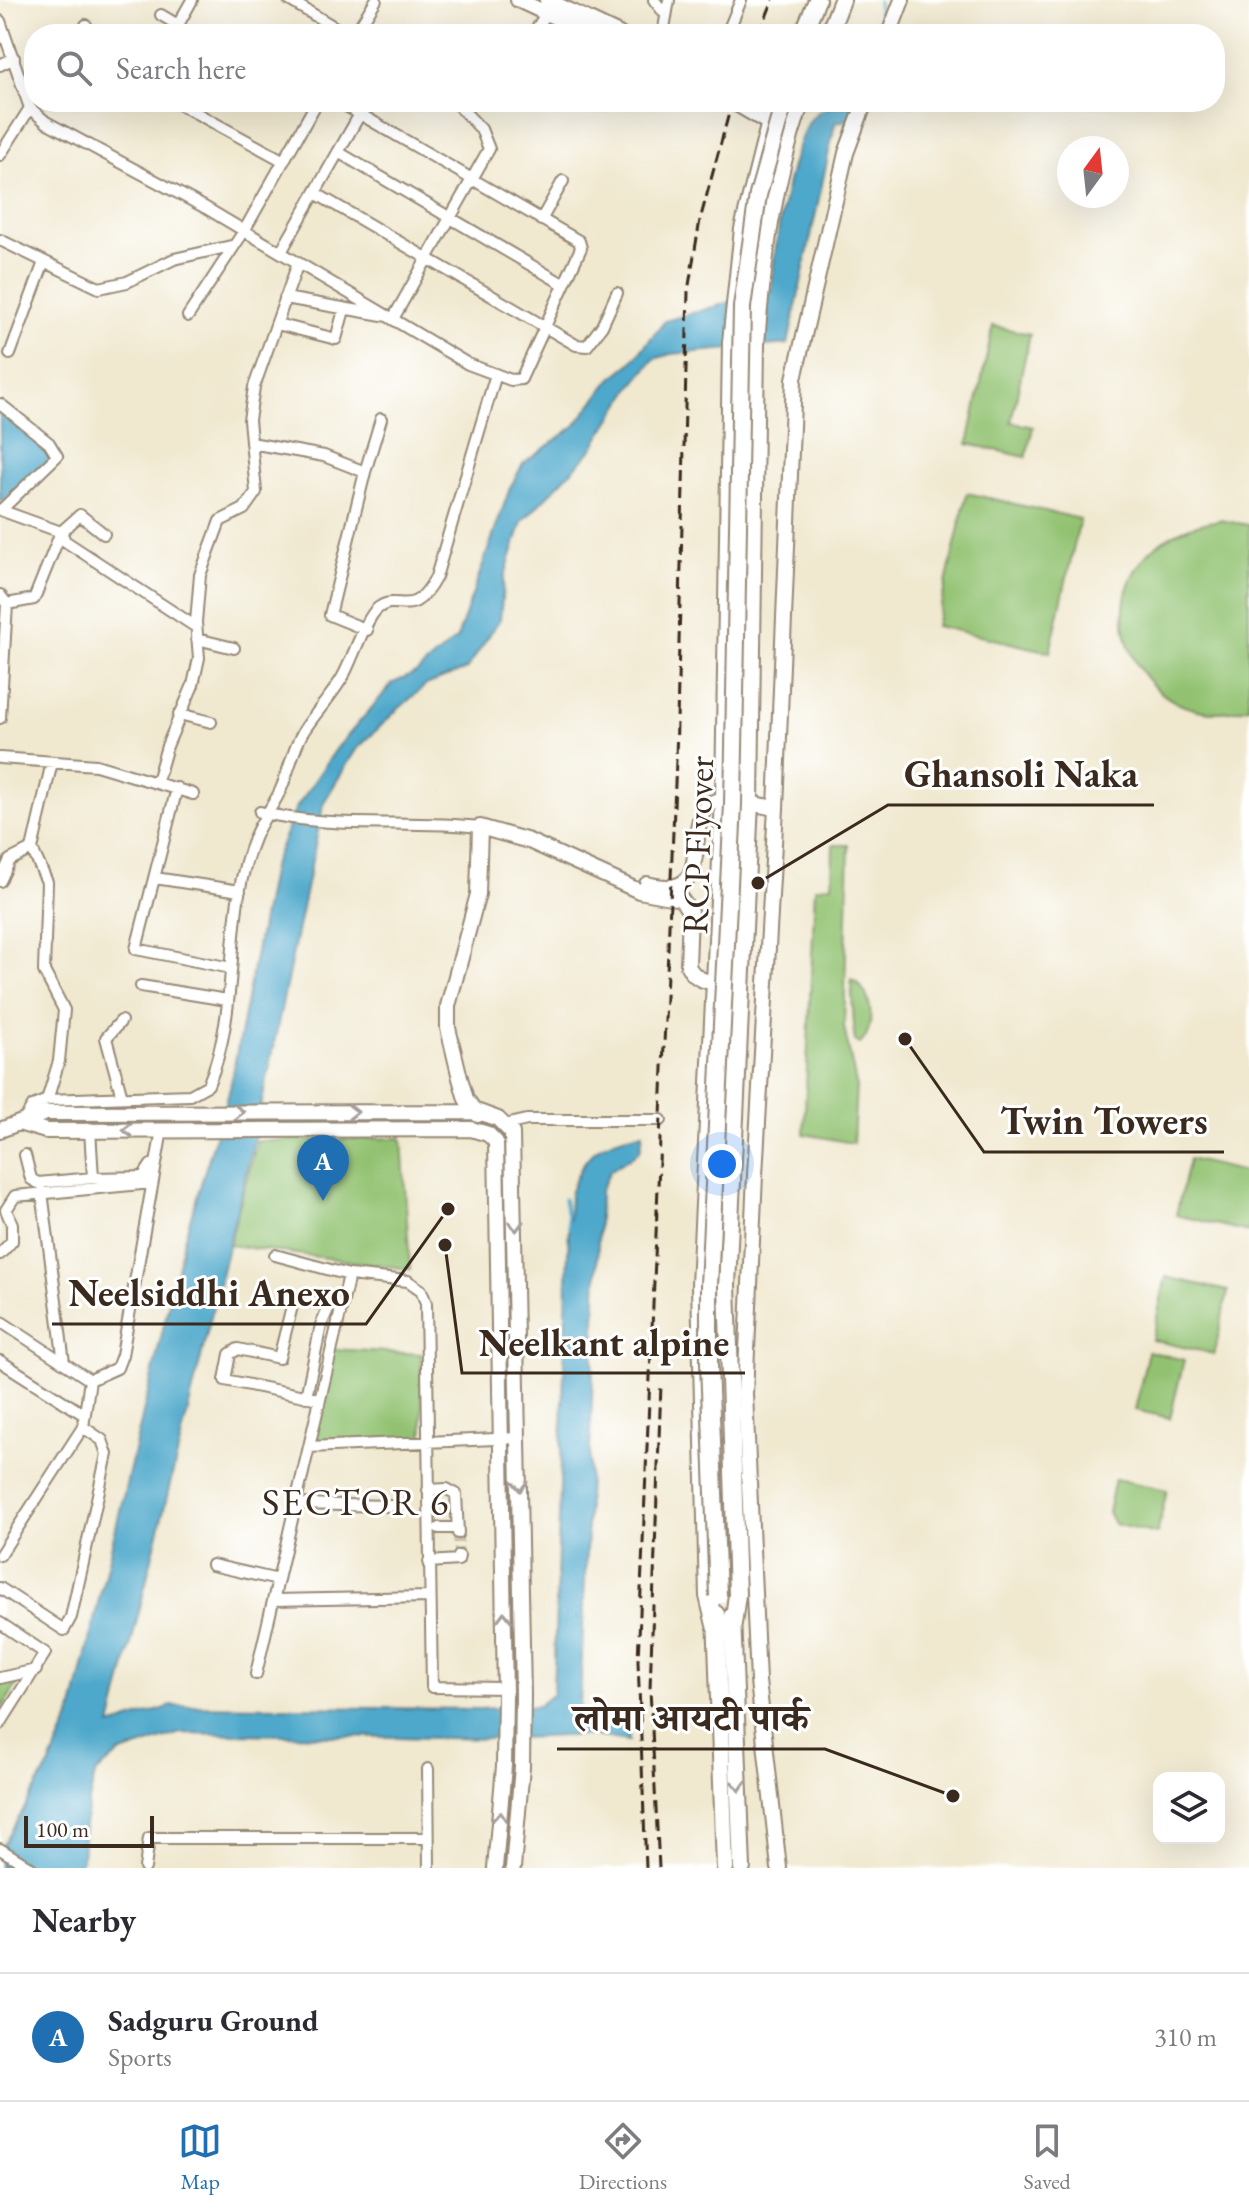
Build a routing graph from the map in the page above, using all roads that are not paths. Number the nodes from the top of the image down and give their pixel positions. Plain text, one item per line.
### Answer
1 (192, 0) edge
2 (289, 0) edge
3 (376, 0) edge
4 (654, 0) edge
5 (669, 0) edge
6 (741, 0) edge
7 (817, 0) edge
8 (825, 0) edge
9 (834, 0) edge
10 (842, 0) edge
11 (902, 0) edge
12 (528, 2) edge
13 (547, 7) edge
14 (161, 15) dead end
15 (666, 15) junction
16 (0, 21) edge
17 (170, 24) edge
18 (179, 24) edge
19 (329, 24) edge
20 (361, 24) edge
21 (575, 24) edge
22 (592, 24) edge
23 (665, 24) edge
24 (731, 24) edge
25 (807, 24) edge
26 (816, 24) edge
27 (824, 24) edge
28 (833, 24) edge
29 (893, 24) edge
30 (14, 58) junction
31 (0, 65) edge
32 (24, 89) edge
33 (27, 112) edge
34 (36, 112) edge
35 (194, 112) edge
36 (309, 112) edge
37 (356, 112) edge
38 (466, 112) edge
39 (781, 112) edge
40 (789, 112) edge
41 (797, 112) edge
42 (861, 112) edge
43 (771, 113) edge
44 (360, 114) junction
45 (791, 130) junction
46 (338, 152) junction
47 (0, 155) edge
48 (284, 161) junction
49 (473, 180) junction
50 (563, 181) dead end
51 (315, 193) junction
52 (451, 218) junction
53 (541, 220) junction
54 (244, 231) junction
55 (0, 240) edge
56 (231, 246) junction
57 (281, 252) junction
58 (428, 258) junction
59 (44, 262) junction
60 (298, 263) junction
61 (563, 284) junction
62 (617, 293) dead end
63 (285, 298) junction
64 (344, 310) junction
65 (188, 316) dead end
66 (394, 317) junction
67 (277, 324) junction
68 (542, 326) junction
69 (10, 354) dead end
70 (496, 374) junction
71 (0, 404) edge
72 (381, 419) dead end
73 (251, 443) junction
74 (365, 472) junction
75 (0, 510) edge
76 (104, 534) dead end
77 (63, 536) junction
78 (4, 599) edge
79 (196, 627) junction
80 (367, 630) junction
81 (197, 639) junction
82 (234, 648) dead end
83 (179, 714) junction
84 (0, 718) edge
85 (211, 722) dead end
86 (0, 758) edge
87 (52, 762) junction
88 (157, 781) junction
89 (177, 788) junction
90 (193, 794) dead end
91 (724, 799) junction
92 (750, 802) junction
93 (776, 808) junction
94 (262, 813) junction
95 (480, 827) junction
96 (32, 849) junction
97 (155, 878) junction
98 (0, 881) edge
99 (631, 884) junction
100 (240, 891) junction
101 (231, 968) junction
102 (715, 983) junction
103 (739, 985) junction
104 (141, 986) dead end
105 (227, 1000) junction
106 (121, 1021) dead end
107 (122, 1097) junction
108 (47, 1100) junction
109 (479, 1112) junction
110 (183, 1113) junction
111 (661, 1120) dead end
112 (22, 1124) junction
113 (505, 1125) junction
114 (0, 1130) edge
115 (90, 1130) junction
116 (162, 1130) junction
117 (182, 1130) junction
118 (477, 1130) junction
119 (25, 1155) dead end
120 (153, 1155) dead end
121 (93, 1178) junction
122 (152, 1183) junction
123 (42, 1192) junction
124 (0, 1254) edge
125 (275, 1255) dead end
126 (349, 1275) junction
127 (336, 1306) junction
128 (0, 1321) edge
129 (0, 1361) edge
130 (64, 1363) junction
131 (90, 1380) junction
132 (306, 1397) junction
133 (319, 1399) junction
134 (83, 1414) junction
135 (83, 1427) junction
136 (519, 1438) junction
137 (501, 1439) junction
138 (427, 1442) junction
139 (309, 1447) junction
140 (428, 1490) junction
141 (295, 1504) junction
142 (391, 1506) dead end
143 (439, 1528) dead end
144 (0, 1555) edge
145 (459, 1556) dead end
146 (429, 1562) junction
147 (212, 1565) dead end
148 (278, 1580) junction
149 (0, 1588) edge
150 (723, 1595) junction
151 (429, 1597) junction
152 (273, 1600) junction
153 (0, 1623) edge
154 (733, 1624) junction
155 (715, 1625) junction
156 (36, 1670) junction
157 (256, 1674) dead end
158 (0, 1678) edge
159 (505, 1692) junction
160 (0, 1724) edge
161 (428, 1769) dead end
162 (428, 1838) junction
163 (0, 1849) edge
164 (31, 1868) edge
165 (145, 1868) edge
166 (429, 1868) edge
167 (495, 1868) edge
168 (513, 1868) edge
169 (725, 1868) edge
170 (742, 1868) edge
171 (779, 1868) edge

1 - 18 street
2 - 19 street
3 - 20 street
4 - 15 street
5 - 15 street
6 - 24 street
7 - 25 main road
8 - 26 main road
9 - 27 main road
10 - 28 main road
11 - 29 street
12 - 13 street
13 - 21 street
13 - 22 street
14 - 17 street
15 - 23 street
16 - 30 street
30 - 31 street
30 - 32 street
33 - 47 street
34 - 54 street
35 - 48 street
36 - 48 street
37 - 44 street
38 - 49 street
39 - 150 main road, RCP Flyover, bridge
40 - 150 main road, RCP Flyover
41 - 45 main road
42 - 93 street
43 - 45 street
43 - 91 main road
44 - 46 street
44 - 49 street
45 - 92 main road
46 - 51 street
46 - 52 street
48 - 54 street
49 - 52 street
49 - 53 street
50 - 53 street
51 - 57 street
51 - 58 street
52 - 58 street
52 - 61 street
53 - 61 street
54 - 56 street
54 - 57 street
55 - 59 street
56 - 59 street
56 - 65 street
57 - 60 street
58 - 66 street
58 - 68 street
59 - 69 street
60 - 63 street
60 - 66 street
61 - 68 street
62 - 68 street
63 - 64 street
63 - 67 street
64 - 66 street
64 - 67 street
66 - 70 street
67 - 73 street
68 - 70 street
70 - 80 street
71 - 75 street
72 - 74 street
73 - 74 street
73 - 79 street
74 - 80 street
75 - 77 street
76 - 77 street
77 - 78 street
77 - 79 street
78 - 84 street
79 - 81 street
80 - 94 street
81 - 82 street
81 - 83 street
83 - 85 street
83 - 88 street
86 - 87 street
87 - 88 street
87 - 96 street
88 - 89 street
89 - 90 street
89 - 97 street
91 - 92 street
91 - 99 street
91 - 102 main road
92 - 93 street
92 - 103 main road
93 - 171 street
94 - 95 street
94 - 100 street
95 - 99 street
95 - 109 street
96 - 98 street
96 - 108 street
97 - 100 street
97 - 101 street
99 - 102 street
100 - 101 street
101 - 105 street
102 - 103 street
102 - 155 main road
103 - 154 main road
104 - 105 street
105 - 107 street
106 - 107 street
107 - 108 street
108 - 112 street
110 -> 109 street
109 - 113 street
109 - 118 street
110 - 112 street
110 - 117 street
111 - 113 street
112 - 114 street
112 - 115 street
113 -> 136 street
116 -> 115 street
115 - 121 street
116 - 117 street
116 - 122 street
117 - 118 street
118 - 137 street
119 - 121 street
120 - 121 street
122 - 123 street
122 - 131 street
123 - 124 street
123 - 130 street
125 - 126 street
126 - 127 street
126 - 138 street
127 - 132 street
127 - 132 street
127 - 133 street
128 - 130 street
129 - 134 street
130 - 131 street
131 - 134 street
132 - 133 street
133 - 139 street
134 - 135 street
135 - 144 street
135 - 149 street
136 - 137 street
136 -> 168 street
137 - 138 street
159 -> 137 street
138 - 139 street
138 - 140 street
139 - 141 street
140 - 143 street
140 - 146 street
141 - 142 street
141 - 148 street
145 - 146 street
146 - 151 street
147 - 148 street
148 - 152 street
150 - 154 main road
150 - 155 main road
151 - 152 street
151 - 159 street
152 - 157 street
153 - 156 street
154 -> 170 main road
155 - 169 main road
156 - 158 street
156 - 160 street
167 -> 159 street
161 - 162 street
162 - 165 street
162 - 166 street
163 - 164 street

